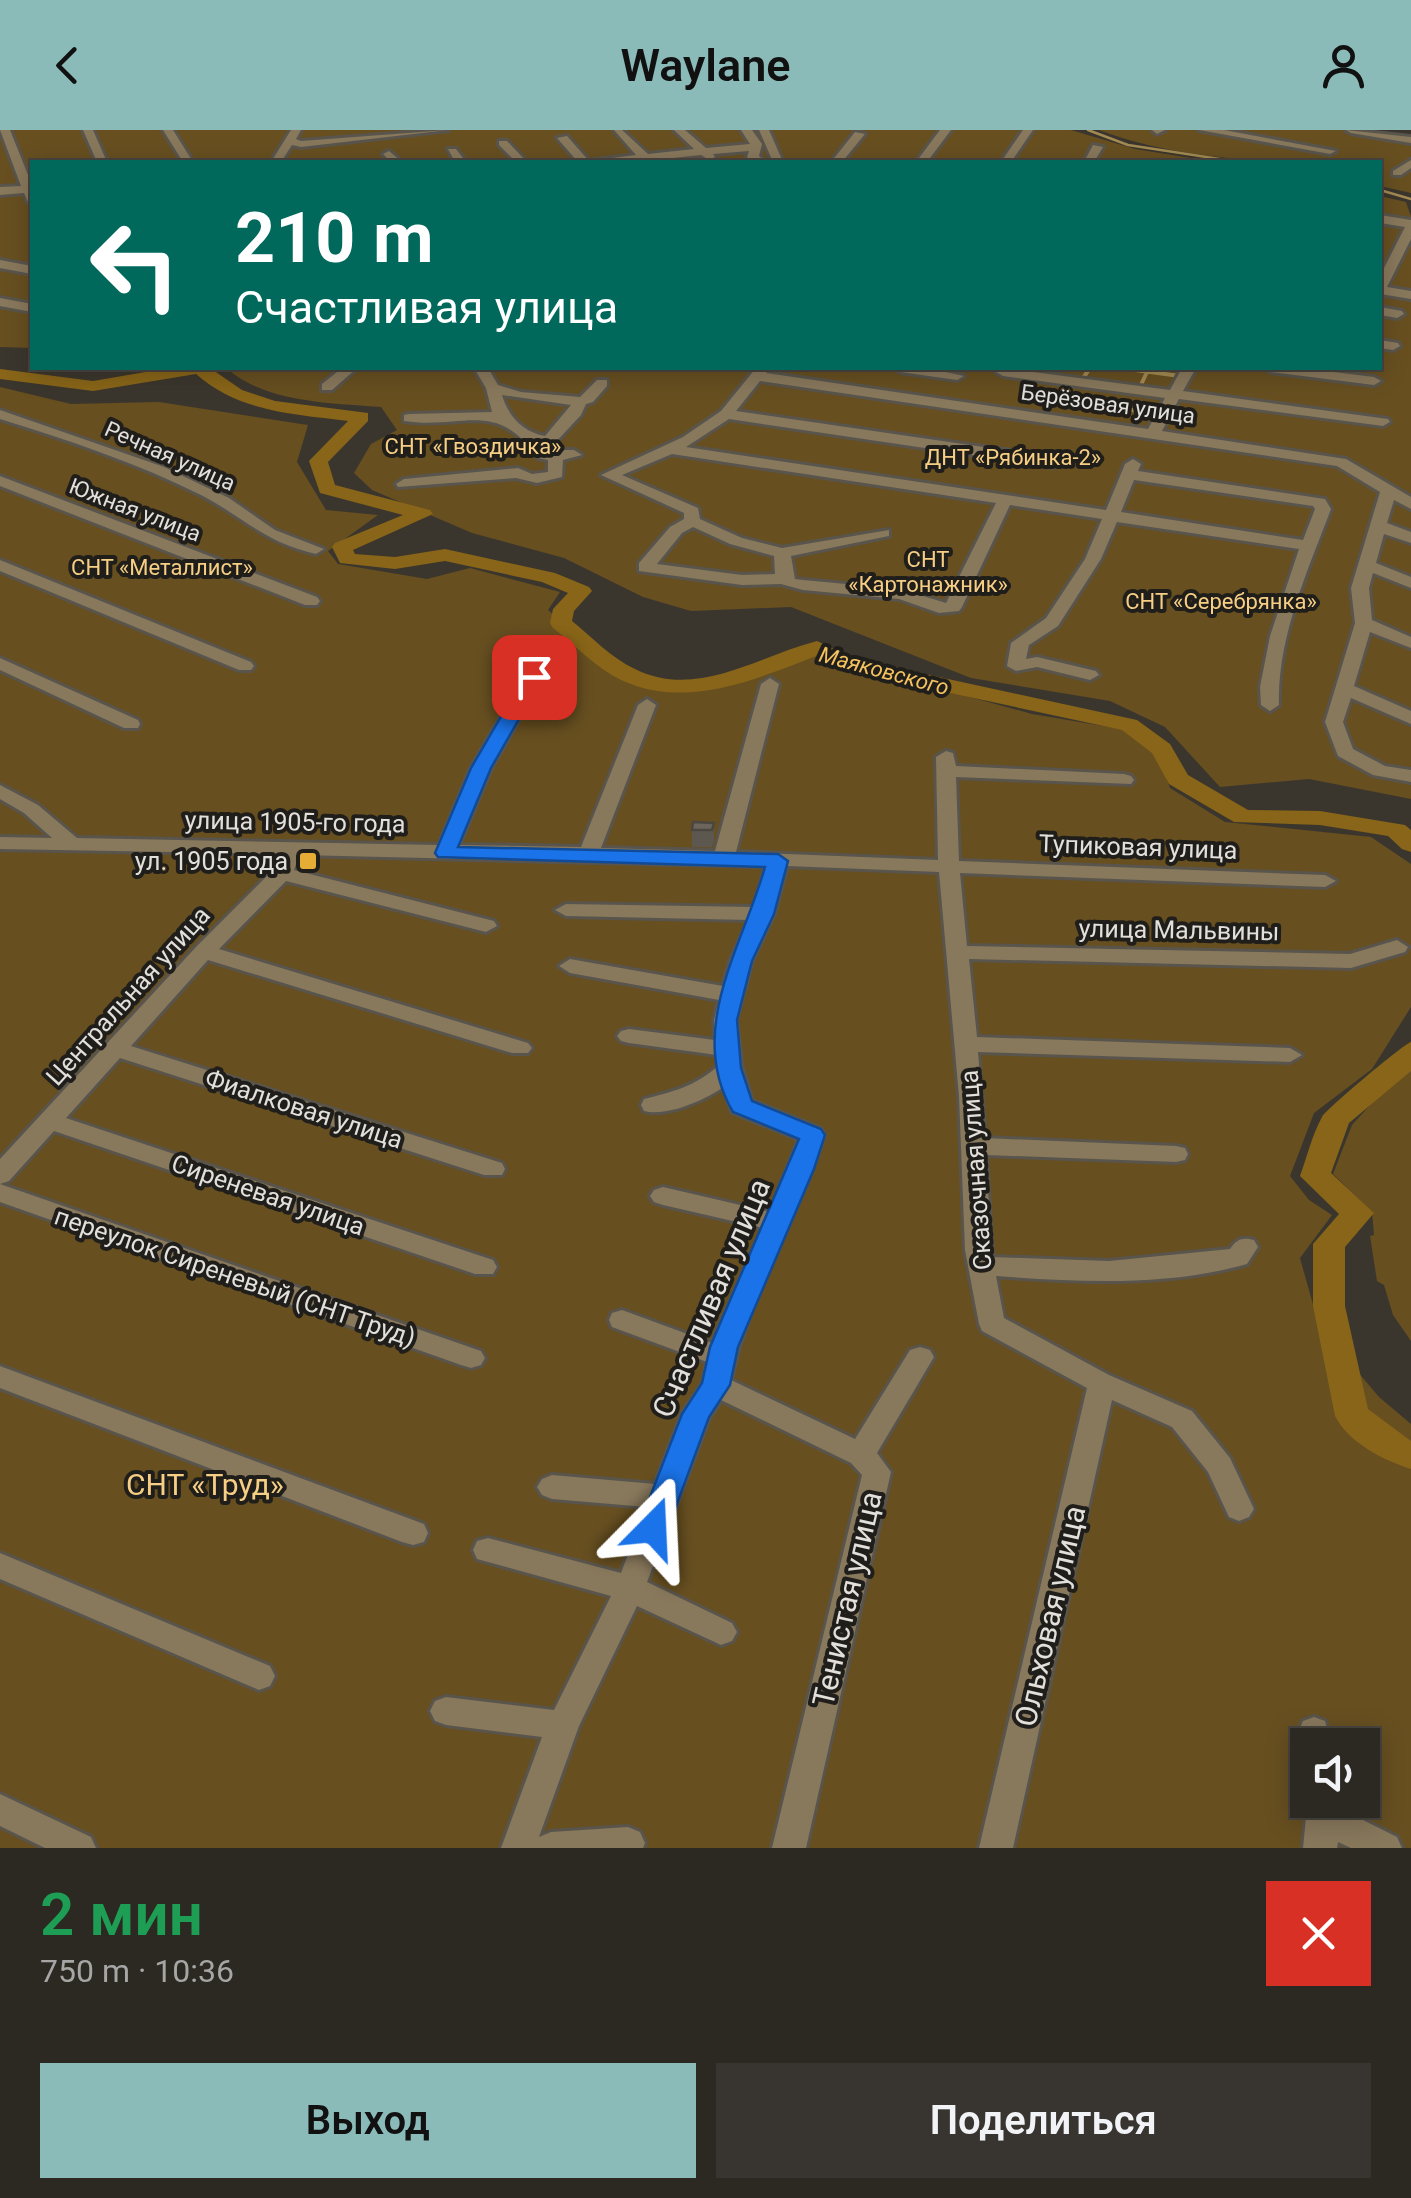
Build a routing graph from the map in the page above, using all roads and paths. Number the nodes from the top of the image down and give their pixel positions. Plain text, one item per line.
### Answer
1 (5, 130) edge
2 (88, 130) edge
3 (168, 130) edge
4 (443, 130) edge
5 (679, 130) edge
6 (746, 130) edge
7 (764, 130) edge
8 (946, 130) edge
9 (1028, 130) edge
10 (1204, 130) edge
11 (1355, 131) edge
12 (618, 132) edge
13 (860, 134) dead end
14 (293, 136) edge
15 (563, 138) dead end
16 (1411, 140) edge
17 (503, 143) dead end
18 (754, 147) junction
19 (1097, 148) dead end
20 (452, 151) dead end
21 (702, 151) junction
22 (101, 160) edge
23 (187, 160) edge
24 (277, 160) edge
25 (459, 160) edge
26 (520, 160) edge
27 (582, 160) edge
28 (647, 160) edge
29 (713, 160) edge
30 (757, 160) edge
31 (777, 160) edge
32 (838, 160) edge
33 (922, 160) edge
34 (1007, 160) edge
35 (1090, 160) edge
36 (1411, 163) edge
37 (1397, 173) dead end
38 (0, 192) edge
39 (30, 192) edge
40 (30, 194) edge
41 (1382, 220) edge
42 (1411, 225) edge
43 (1382, 244) edge
44 (1402, 247) junction
45 (0, 264) edge
46 (30, 270) edge
47 (1384, 272) edge
48 (1382, 290) edge
49 (1411, 294) edge
50 (0, 302) edge
51 (30, 308) edge
52 (1382, 312) edge
53 (1397, 314) dead end
54 (348, 370) edge
55 (482, 370) edge
56 (914, 370) edge
57 (1188, 370) edge
58 (1287, 370) edge
59 (758, 372) edge
60 (1003, 372) dead end
61 (957, 376) dead end
62 (1374, 381) dead end
63 (602, 383) dead end
64 (327, 387) dead end
65 (493, 388) junction
66 (1174, 396) junction
67 (580, 401) junction
68 (0, 414) edge
69 (726, 414) junction
70 (501, 416) junction
71 (408, 418) dead end
72 (1384, 422) dead end
73 (1153, 433) junction
74 (532, 438) junction
75 (672, 449) junction
76 (554, 455) junction
77 (574, 455) dead end
78 (1053, 462) dead end
79 (0, 482) edge
80 (404, 484) dead end
81 (1389, 490) junction
82 (1005, 500) junction
83 (1411, 504) edge
84 (1113, 516) junction
85 (692, 522) junction
86 (1379, 526) junction
87 (882, 533) dead end
88 (1411, 538) edge
89 (1309, 546) junction
90 (316, 549) dead end
91 (782, 552) junction
92 (0, 565) edge
93 (1367, 565) junction
94 (787, 579) junction
95 (1411, 583) edge
96 (311, 601) dead end
97 (1364, 623) junction
98 (1411, 642) edge
99 (551, 648) dead end
100 (0, 663) edge
101 (245, 666) dead end
102 (1090, 675) dead end
103 (770, 684) dead end
104 (1343, 688) junction
105 (646, 705) dead end
106 (1270, 705) dead end
107 (1411, 718) edge
108 (132, 724) dead end
109 (1411, 776) edge
110 (1124, 780) dead end
111 (0, 790) edge
112 (0, 843) edge
113 (70, 843) junction
114 (446, 853) junction
115 (588, 855) junction
116 (724, 858) junction
117 (778, 861) junction
118 (286, 862) junction
119 (949, 868) junction
120 (1325, 880) dead end
121 (566, 910) dead end
122 (763, 914) junction
123 (486, 926) dead end
124 (1397, 947) dead end
125 (204, 952) junction
126 (957, 952) junction
127 (570, 966) dead end
128 (732, 994) junction
129 (630, 1036) dead end
130 (967, 1044) junction
131 (520, 1048) dead end
132 (115, 1049) junction
133 (1290, 1055) dead end
134 (729, 1058) junction
135 (652, 1105) dead end
136 (52, 1122) junction
137 (975, 1146) junction
138 (1176, 1154) dead end
139 (494, 1169) dead end
140 (0, 1175) edge
141 (0, 1193) edge
142 (663, 1196) dead end
143 (779, 1223) junction
144 (1245, 1247) dead end
145 (980, 1266) junction
146 (484, 1268) dead end
147 (622, 1320) dead end
148 (920, 1357) dead end
149 (471, 1358) dead end
150 (719, 1371) junction
151 (0, 1377) edge
152 (1102, 1383) junction
153 (861, 1455) junction
154 (552, 1487) dead end
155 (664, 1497) junction
156 (1239, 1509) dead end
157 (413, 1533) dead end
158 (488, 1550) dead end
159 (0, 1566) edge
160 (630, 1588) junction
161 (720, 1632) dead end
162 (259, 1676) dead end
163 (446, 1712) dead end
164 (563, 1725) junction
165 (0, 1809) edge
166 (1323, 1822) edge
167 (628, 1843) dead end
168 (79, 1848) edge
169 (518, 1848) edge
170 (551, 1848) edge
171 (789, 1848) edge
172 (996, 1848) edge
173 (1385, 1848) edge

1 - 39 street
2 - 22 street
3 - 23 street
4 - 14 street
5 - 21 street
6 - 18 street
7 - 31 street
8 - 33 street
9 - 34 street
10 - 11 street
11 - 16 street
12 - 28 street
13 - 32 street
14 - 24 street
15 - 27 street
17 - 26 street
18 - 21 street
18 - 30 street
19 - 35 street
20 - 25 street
21 - 28 street
21 - 29 street
36 - 37 street
38 - 40 street
41 - 42 street
42 - 44 street
43 - 44 street
44 - 47 street
45 - 46 street
48 - 49 street
50 - 51 street
52 - 53 street
54 - 64 street
55 - 65 street
56 - 61 street
57 - 66 street
58 - 62 street
59 - 69 street
59 - 73 street, Берёзовая улица
60 - 66 street
63 - 67 street
65 - 67 street
65 - 70 street
66 - 72 street
66 - 73 street
67 - 74 street
68 - 90 street, Речная улица
69 - 75 street
69 - 78 street
70 - 71 street
70 - 74 street
73 - 81 street, Берёзовая улица
74 - 76 street
75 - 82 street
75 - 85 street
76 - 77 street
76 - 80 street
79 - 96 street, Южная улица
81 - 83 street, Берёзовая улица
81 - 86 street
82 - 84 street
82 - 94 street
84 - 89 street
84 - 89 street
84 - 102 street
85 - 91 street
85 - 94 street
86 - 88 street
86 - 93 street
87 - 91 street
89 - 106 street
91 - 94 street
92 - 101 street
93 - 95 street
93 - 97 street
97 - 98 street
97 - 104 street
99 - 114 street
100 - 108 street
103 - 116 street
104 - 107 street
104 - 109 street
105 - 115 street
110 - 119 street, Сказочная улица
111 - 113 street
112 - 113 street, улица 1905-го года
113 - 118 street, улица 1905-го года
114 - 115 street, улица 1905-го года
114 - 118 street, улица 1905-го года
115 - 116 street, улица 1905-го года
116 - 117 street, улица 1905-го года
117 - 119 street, улица 1905-го года
117 - 122 street, Счастливая улица
118 - 123 street
118 - 125 street, Центральная улица
119 - 120 street, Тупиковая улица
119 - 126 street, Сказочная улица
121 - 122 street
122 - 128 street, Счастливая улица
124 - 126 street, улица Мальвины
125 - 131 street
125 - 132 street, Центральная улица
126 - 130 street, Сказочная улица
127 - 128 street
128 - 134 street, Счастливая улица
129 - 134 street
130 - 133 street
130 - 137 street, Сказочная улица
132 - 136 street, Центральная улица
132 - 139 street, Фиалковая улица
134 - 135 street
134 - 143 street, Счастливая улица
136 - 140 street, Центральная улица
136 - 146 street, Сиреневая улица
137 - 138 street
137 - 145 street, Сказочная улица
141 - 149 street, переулок Сиреневый (СНТ Труд)
142 - 143 street
143 - 150 street, Счастливая улица
144 - 145 street
145 - 152 street, Сказочная улица
147 - 150 street, Тенистая улица
148 - 153 street
150 - 153 street, Тенистая улица
150 - 155 street, Счастливая улица
151 - 157 street
152 - 156 street, Сказочная улица
152 - 172 street, Ольховая улица
153 - 171 street, Тенистая улица
154 - 155 street
155 - 160 street, Счастливая улица
158 - 160 street
159 - 162 street
160 - 161 street
160 - 164 street, Счастливая улица
163 - 164 street
164 - 169 street, Счастливая улица
165 - 168 street
166 - 173 street
167 - 170 street

